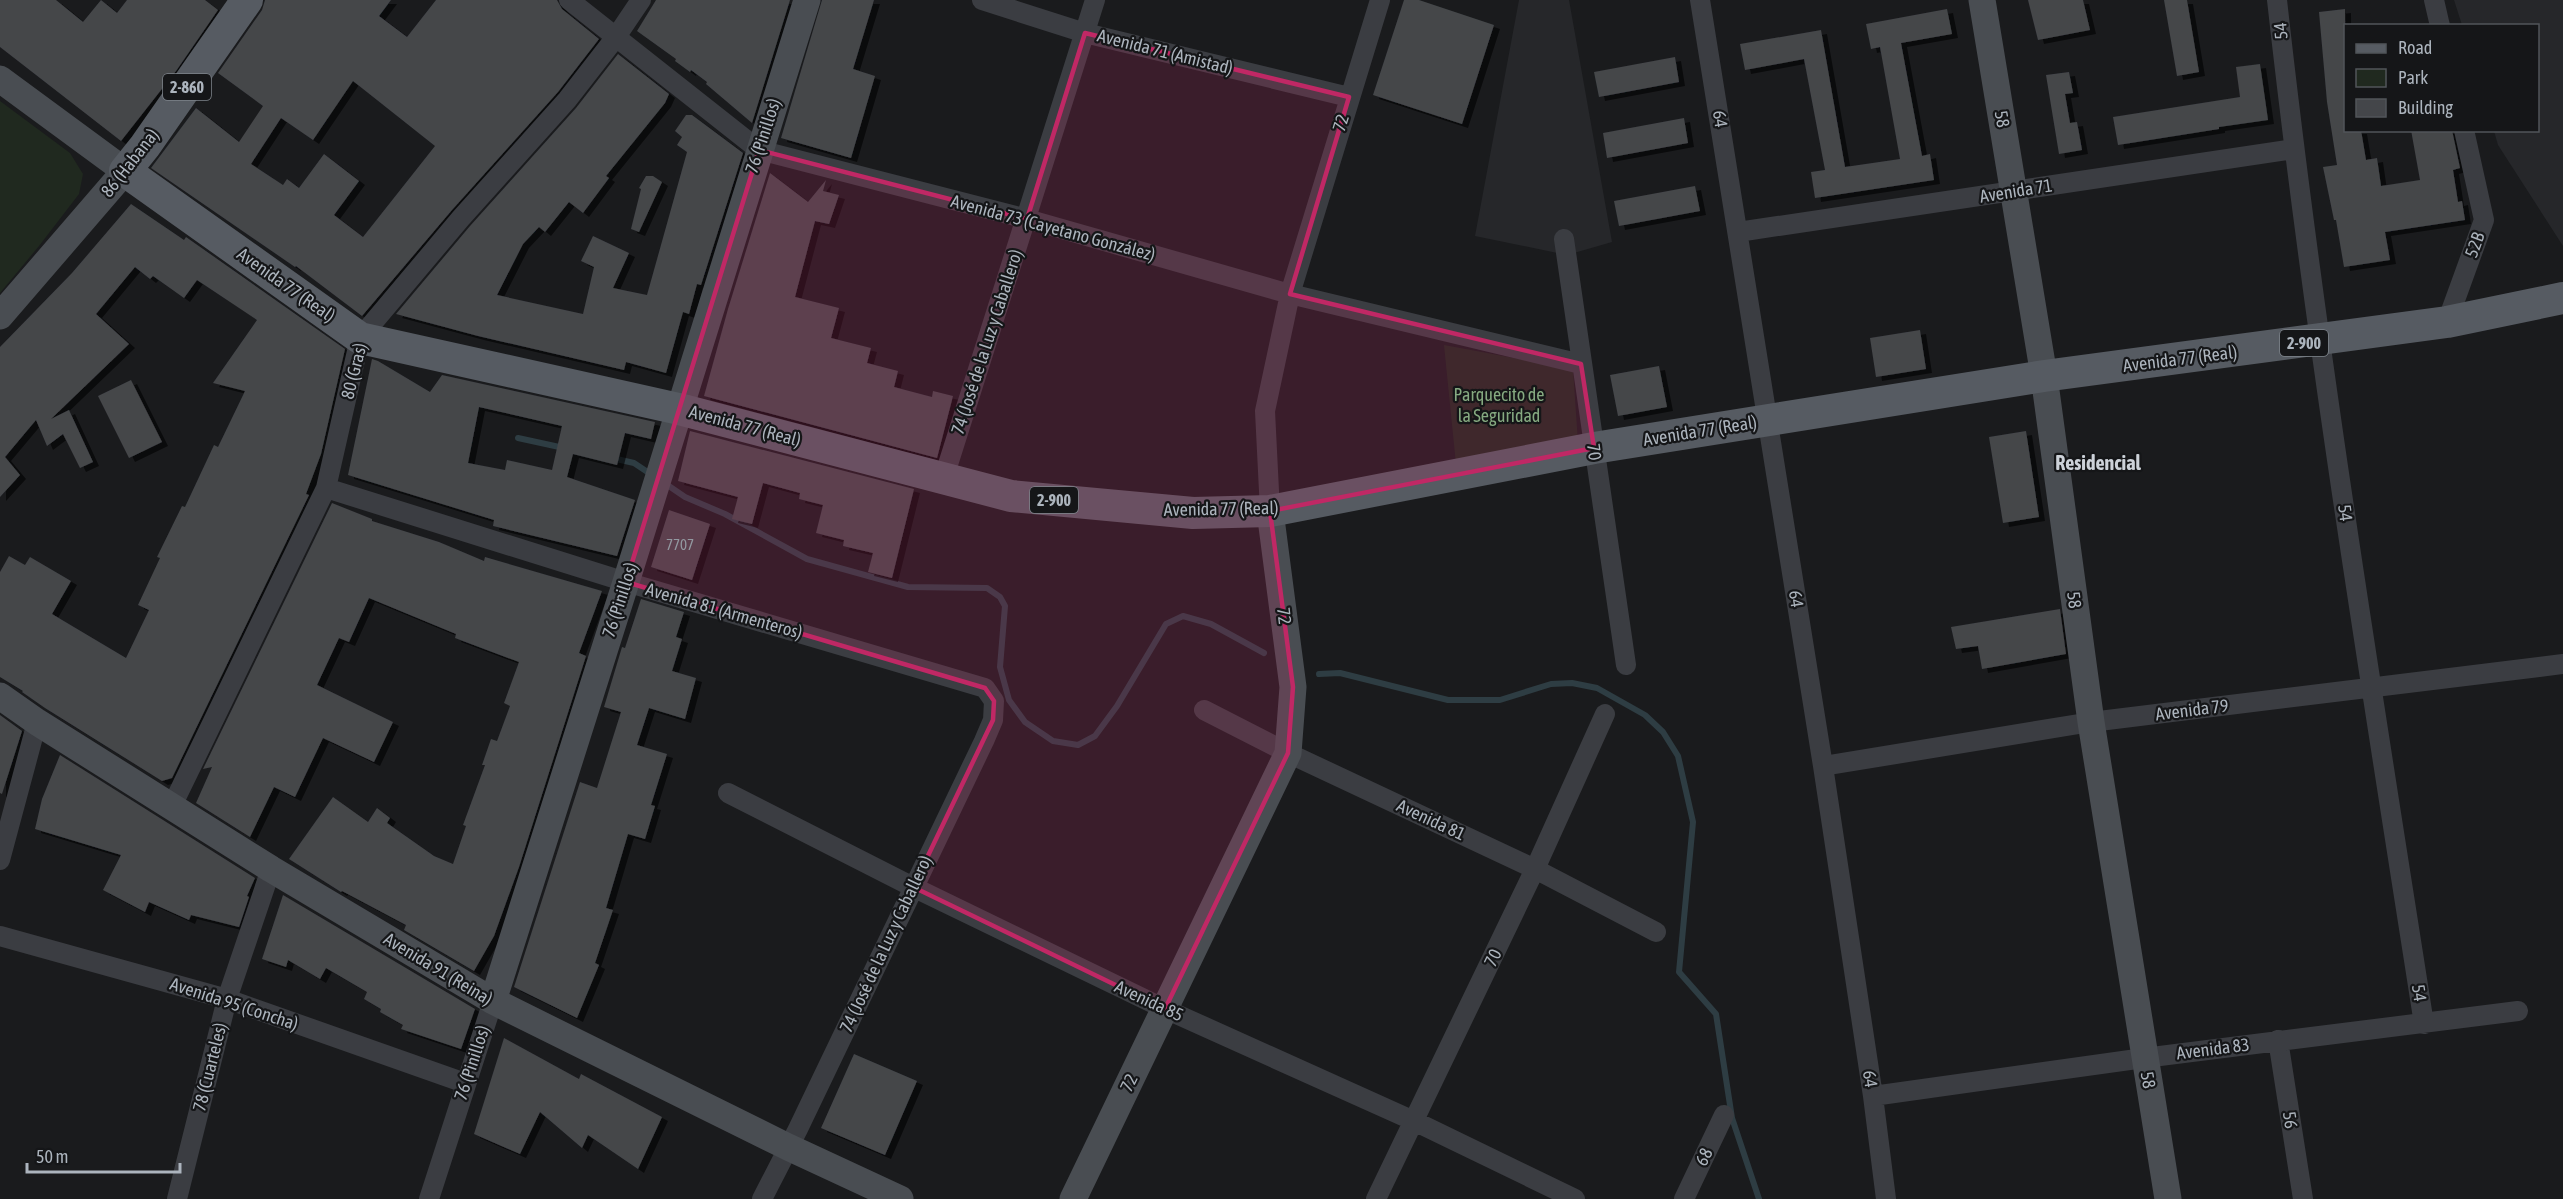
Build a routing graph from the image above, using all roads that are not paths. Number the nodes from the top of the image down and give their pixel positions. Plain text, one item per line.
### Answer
1 (247, 0) edge
2 (569, 0) edge
3 (641, 0) edge
4 (807, 0) edge
5 (982, 0) edge
6 (1095, 0) edge
7 (1380, 0) edge
8 (1700, 0) edge
9 (1982, 0) edge
10 (2277, 0) edge
11 (2434, 0) edge
12 (2440, 24) edge
13 (1085, 33) junction
14 (616, 37) junction
15 (1, 82) edge
16 (1349, 97) junction
17 (2464, 132) edge
18 (2294, 149) junction
19 (759, 150) junction
20 (125, 171) junction
21 (2015, 192) junction
22 (1027, 219) junction
23 (1738, 232) junction
24 (1564, 239) dead end
25 (1290, 294) junction
26 (2563, 298) edge
27 (0, 316) edge
28 (2447, 322) junction
29 (360, 338) junction
30 (2320, 341) junction
31 (1581, 364) junction
32 (2044, 376) junction
33 (680, 409) junction
34 (1768, 420) junction
35 (1594, 448) junction
36 (944, 477) junction
37 (326, 489) junction
38 (1270, 511) junction
39 (626, 582) junction
40 (2563, 664) edge
41 (1626, 665) dead end
42 (985, 688) joint
43 (2371, 688) junction
44 (0, 696) edge
45 (1204, 710) dead end
46 (1605, 714) dead end
47 (37, 722) junction
48 (2091, 722) junction
49 (1288, 753) junction
50 (1823, 766) junction
51 (728, 793) dead end
52 (172, 806) junction
53 (0, 860) edge
54 (271, 869) junction
55 (1535, 869) junction
56 (913, 887) junction
57 (1656, 933) dead end
58 (0, 936) edge
59 (227, 999) junction
60 (493, 1002) junction
61 (1165, 1009) junction
62 (2518, 1011) dead end
63 (2424, 1024) junction
64 (2278, 1040) junction
65 (2144, 1058) junction
66 (465, 1083) junction
67 (1873, 1096) junction
68 (1724, 1115) dead end
69 (1414, 1121) junction
70 (788, 1147) junction
71 (177, 1199) edge
72 (429, 1199) edge
73 (762, 1199) edge
74 (900, 1199) edge
75 (1073, 1199) edge
76 (1377, 1199) edge
77 (1575, 1199) edge
78 (1684, 1199) edge
79 (1886, 1199) edge
80 (2168, 1199) edge
81 (2303, 1199) edge

1 - 20 main road, 86 (Habana) / 2-860
2 - 14 street, Avenida 73 (Cayetano González)
3 - 14 street, 80 (Gras)
4 - 19 street, 76 (Pinillos)
5 - 13 street, Avenida 71 (Amistad)
6 - 13 street, 74 (José de la Luz y Caballero)
7 - 16 street, 72
8 - 23 street, 64
9 - 21 street, 58
10 - 18 street, 54
11 - 12 street
13 - 16 street, Avenida 71 (Amistad)
13 - 22 street, 74 (José de la Luz y Caballero)
14 - 19 street, Avenida 73 (Cayetano González)
14 - 29 street, 80 (Gras)
15 - 20 street, Avenida 77 (Real)
16 - 25 street, 72
17 - 28 street, 52B
18 - 21 street, Avenida 71
18 - 30 street, 54
19 - 22 street, Avenida 73 (Cayetano González)
19 - 33 street, 76 (Pinillos)
20 - 27 street, 86 (Habana)
20 - 29 main road, Avenida 77 (Real) / 2-900
21 - 23 street, Avenida 71
21 - 32 street, 58
22 - 25 street, Avenida 73 (Cayetano González)
22 - 36 street, 74 (José de la Luz y Caballero)
23 - 34 street, 64
24 - 31 street, 70
25 - 31 street, Avenida 73 (Cayetano González)
25 - 38 street, 72
26 - 28 main road, Avenida 77 (Real) / 2-900
28 - 30 main road, Avenida 77 (Real) / 2-900
29 - 33 main road, Avenida 77 (Real) / 2-900
29 - 37 street, 80 (Gras)
30 - 32 main road, Avenida 77 (Real) / 2-900
30 - 43 street, 54
31 - 35 street, 70
32 - 34 main road, Avenida 77 (Real) / 2-900
32 - 48 street, 58
33 - 36 main road, Avenida 77 (Real) / 2-900
33 - 39 street, 76 (Pinillos)
34 - 35 main road, Avenida 77 (Real) / 2-900
34 - 50 street, 64
35 - 38 main road, Avenida 77 (Real) / 2-900
35 - 41 street, 70
36 - 38 main road, Avenida 77 (Real) / 2-900
37 - 39 street, Avenida 81 (Armenteros)
37 - 52 street, 80 (Gras)
38 - 49 street, 72
39 - 42 street, Avenida 81 (Armenteros)
39 - 60 street, 76 (Pinillos)
40 - 43 street, Avenida 79
42 - 56 street, 74 (José de la Luz y Caballero)
43 - 48 street, Avenida 79
43 - 63 street, 54
44 - 47 street, Avenida 91 (Reina)
45 - 49 street, Avenida 81
46 - 55 street, 70
47 - 52 street, Avenida 91 (Reina)
47 - 53 street
48 - 50 street, Avenida 79
48 - 65 street, 58
49 - 55 street, Avenida 81
49 - 61 street, 72
50 - 67 street, 64
51 - 56 street, Avenida 85
52 - 54 street, Avenida 91 (Reina)
54 - 59 street, 78 (Cuarteles)
54 - 60 street, Avenida 91 (Reina)
55 - 57 street, Avenida 81
55 - 69 street, 70
56 - 61 street, Avenida 85
56 - 70 street, 74 (José de la Luz y Caballero)
58 - 59 street, Avenida 95 (Concha)
59 - 66 street, Avenida 95 (Concha)
59 - 71 street, 78 (Cuarteles)
60 - 66 street, 76 (Pinillos)
60 - 70 street, Avenida 91 (Reina)
61 - 69 street, Avenida 85
61 - 75 street, 72
62 - 63 street, Avenida 83
63 - 64 street, Avenida 83
64 - 65 street, Avenida 83
64 - 81 street, 56
65 - 67 street, Avenida 83
65 - 80 street, 58
66 - 72 street, 76 (Pinillos)
67 - 79 street, 64
68 - 78 street, 68
69 - 76 street, 70
69 - 77 street, Avenida 85
70 - 73 street, 74 (José de la Luz y Caballero)
70 - 74 street, Avenida 91 (Reina)

